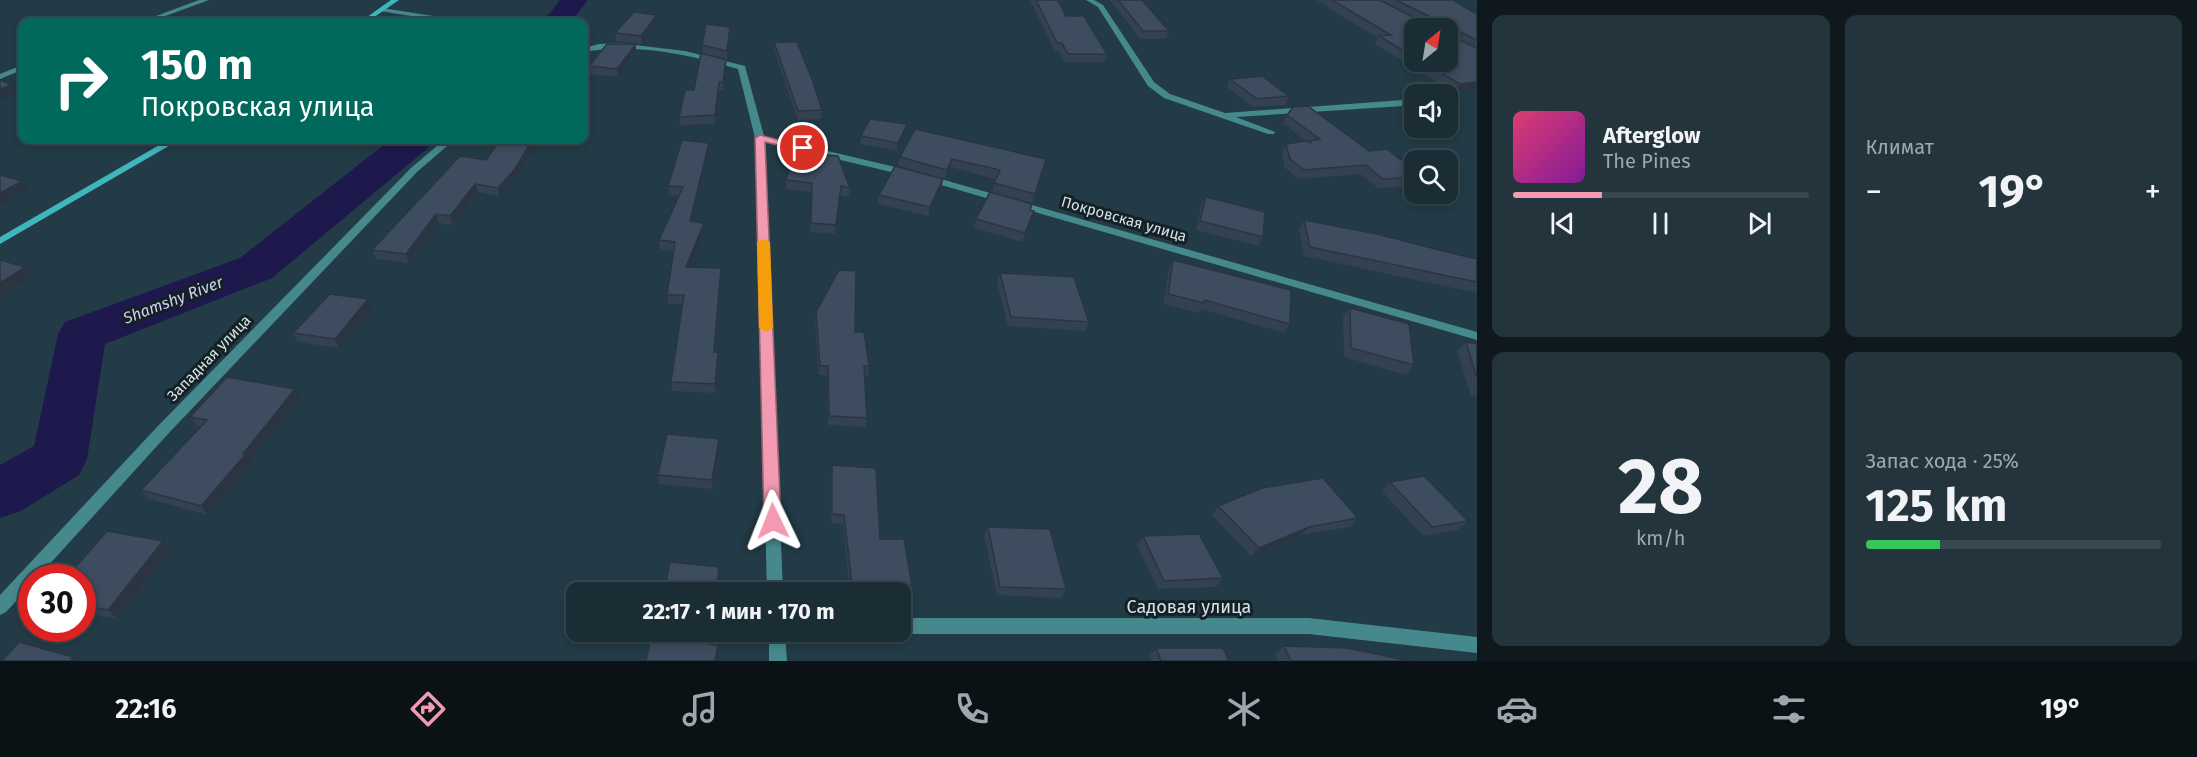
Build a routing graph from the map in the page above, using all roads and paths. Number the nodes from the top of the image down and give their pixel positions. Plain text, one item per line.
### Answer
1 (206, 0) edge
2 (396, 0) edge
3 (1089, 0) edge
4 (382, 10) junction
5 (155, 18) edge
6 (369, 18) edge
7 (433, 18) edge
8 (589, 49) edge
9 (18, 69) edge
10 (0, 76) edge
11 (1403, 103) dead end
12 (1220, 115) junction
13 (1271, 132) dead end
14 (760, 138) junction
15 (167, 144) edge
16 (444, 144) edge
17 (0, 241) edge
18 (1477, 336) edge
19 (775, 582) edge
20 (0, 608) edge
21 (911, 626) edge
22 (777, 642) edge
23 (1477, 645) edge
24 (778, 661) edge

1 - 5 street
2 - 4 main road
3 - 12 street
4 - 6 main road
4 - 7 street
8 - 14 street
9 - 10 street
11 - 12 street
12 - 13 street
14 - 18 street, Покровская улица
14 - 19 street
15 - 17 main road
16 - 20 street, Западная улица
21 - 23 street, Садовая улица
22 - 24 street

